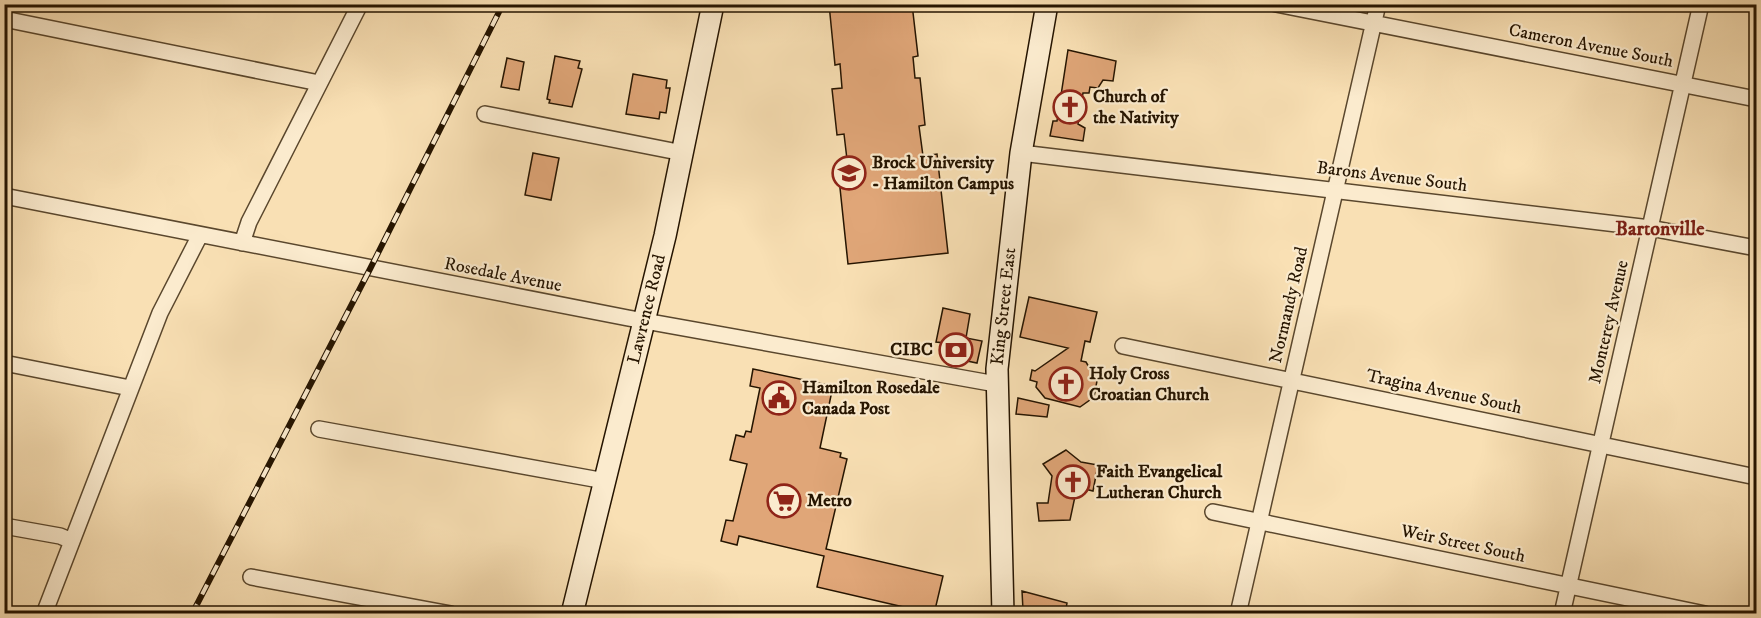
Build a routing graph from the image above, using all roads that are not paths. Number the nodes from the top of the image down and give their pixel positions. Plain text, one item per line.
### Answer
1 (360, 4) edge
2 (713, 4) edge
3 (1047, 4) edge
4 (1276, 4) edge
5 (1378, 4) edge
6 (1701, 4) edge
7 (4, 19) edge
8 (1374, 23) junction
9 (319, 83) junction
10 (1683, 84) junction
11 (1756, 99) edge
12 (484, 114) dead end
13 (684, 153) junction
14 (1021, 153) junction
15 (1336, 190) junction
16 (4, 196) edge
17 (1650, 228) junction
18 (200, 235) junction
19 (242, 243) junction
20 (1756, 248) edge
21 (644, 321) junction
22 (1123, 346) dead end
23 (4, 363) edge
24 (1291, 380) junction
25 (996, 384) junction
26 (130, 388) junction
27 (320, 429) dead end
28 (1601, 445) junction
29 (1756, 477) edge
30 (605, 481) junction
31 (1213, 512) dead end
32 (1258, 522) junction
33 (4, 526) edge
34 (72, 541) junction
35 (251, 577) dead end
36 (1568, 585) junction
37 (44, 614) edge
38 (451, 614) edge
39 (572, 614) edge
40 (1003, 614) edge
41 (1238, 614) edge
42 (1562, 614) edge
43 (1705, 614) edge

1 - 9 street
2 - 13 street, Lawrence Road
3 - 14 street, King Street East
4 - 8 street, Cameron Avenue South
5 - 8 street, Normandy Road
6 - 10 street, Monterey Avenue
7 - 9 street
8 - 10 street, Cameron Avenue South
8 - 15 street, Normandy Road
9 - 19 street
10 - 11 street, Cameron Avenue South
10 - 17 street, Monterey Avenue
12 - 13 street
13 - 21 street, Lawrence Road
14 - 15 street, Barons Avenue South
14 - 25 street, King Street East
15 - 17 street, Barons Avenue South
15 - 24 street, Normandy Road
16 - 18 street, Rosedale Avenue
17 - 20 street, Barons Avenue South
17 - 28 street, Monterey Avenue
18 - 19 street, Rosedale Avenue
18 - 26 street
19 - 21 street, Rosedale Avenue
21 - 25 street, Rosedale Avenue
21 - 30 street, Lawrence Road
22 - 24 street, Tragina Avenue South
23 - 26 street
24 - 28 street, Tragina Avenue South
24 - 32 street, Normandy Road
25 - 40 street, King Street East
26 - 34 street
27 - 30 street
28 - 29 street, Tragina Avenue South
28 - 36 street, Monterey Avenue
30 - 39 street, Lawrence Road
31 - 32 street, Weir Street South
32 - 36 street, Weir Street South
32 - 41 street, Normandy Road
33 - 34 street
34 - 37 street
35 - 38 street
36 - 42 street, Monterey Avenue
36 - 43 street, Weir Street South

